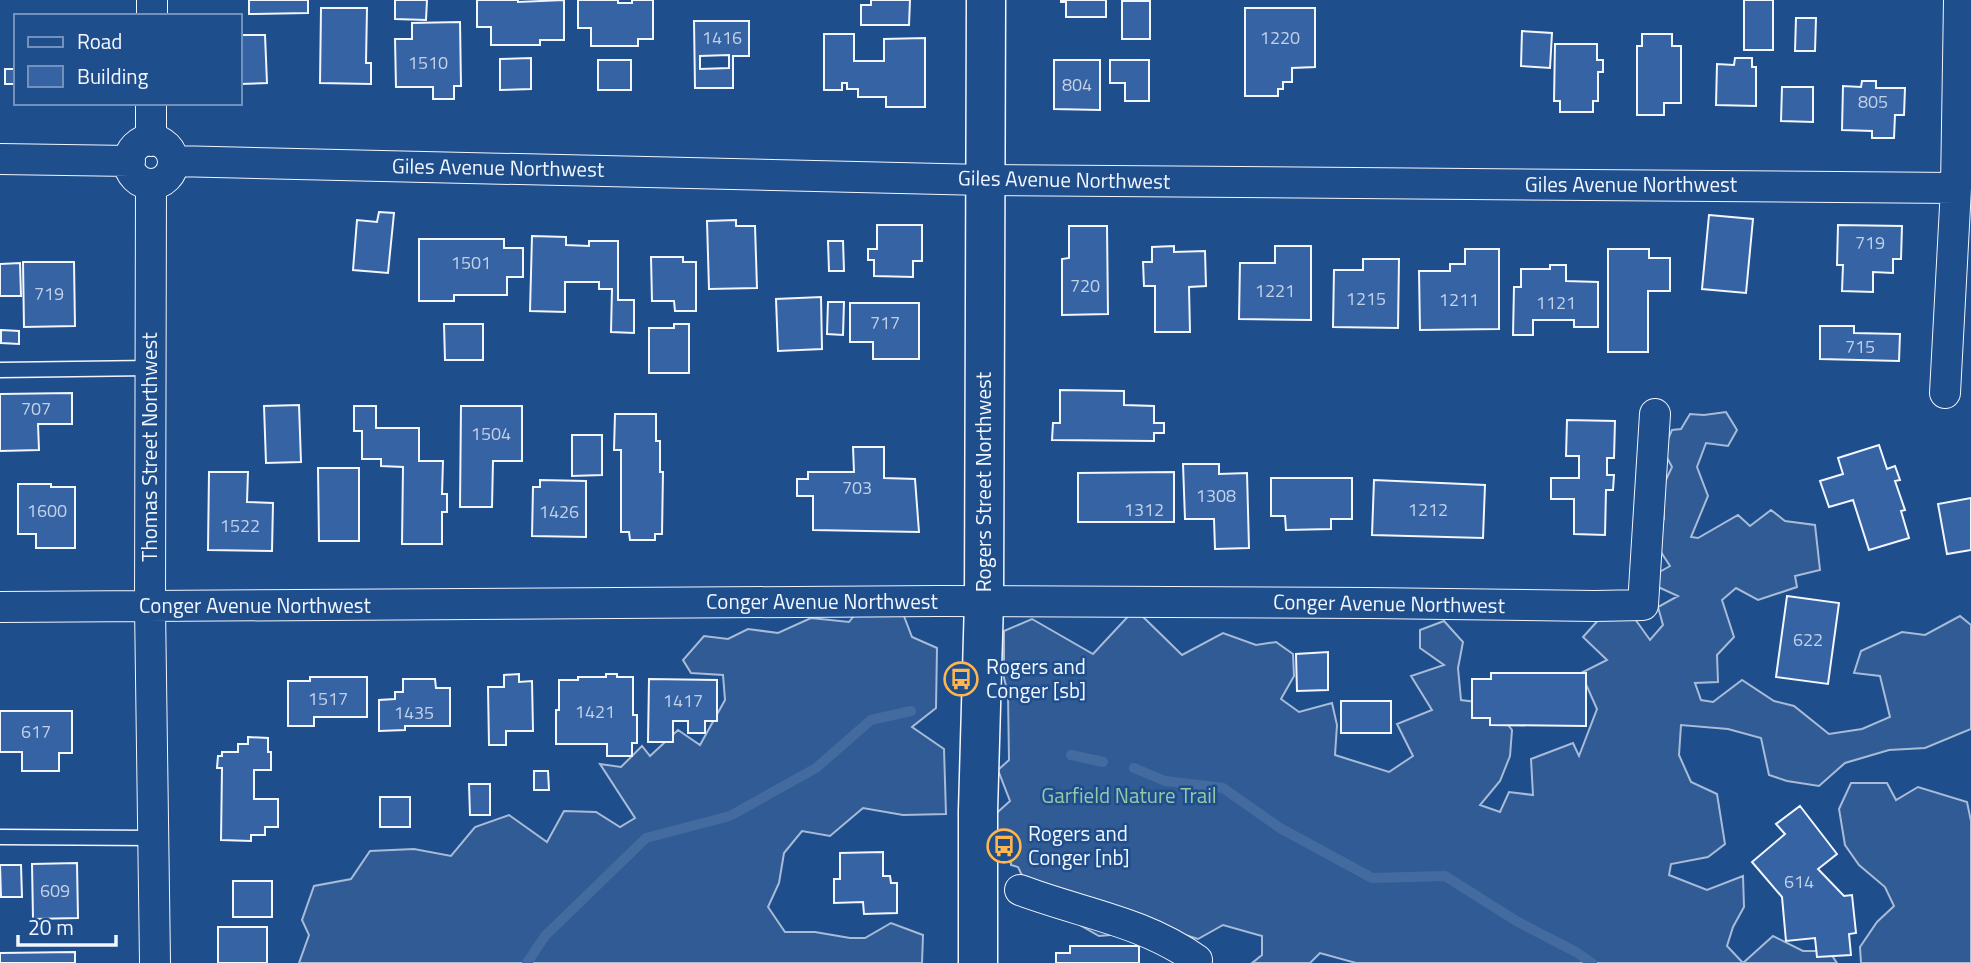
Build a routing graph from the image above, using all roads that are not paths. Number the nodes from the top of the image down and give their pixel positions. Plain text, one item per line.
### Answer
1 (986, 0) edge
2 (1959, 0) edge
3 (151, 105) edge
4 (140, 151) junction
5 (0, 159) edge
6 (173, 161) junction
7 (984, 180) junction
8 (151, 184) junction
9 (1956, 188) junction
10 (150, 368) junction
11 (0, 370) edge
12 (1945, 393) dead end
13 (1655, 414) dead end
14 (984, 601) junction
15 (150, 606) junction
16 (0, 607) edge
17 (0, 837) edge
18 (154, 838) junction
19 (1020, 890) dead end
20 (1197, 962) edge
21 (155, 963) edge
22 (978, 963) edge

1 - 7 street, Rogers Street Northwest
2 - 9 street
3 - 4 street
4 - 5 street
4 - 6 street
4 - 8 street
6 - 7 street, Giles Avenue Northwest
6 - 8 street
7 - 9 street, Giles Avenue Northwest
7 - 14 street, Rogers Street Northwest
8 - 10 street, Thomas Street Northwest
9 - 12 street
10 - 11 lane
10 - 15 street, Thomas Street Northwest
13 - 14 street, Conger Avenue Northwest
14 - 15 street, Conger Avenue Northwest
14 - 22 street, Rogers Street Northwest
15 - 16 street, Conger Avenue Northwest
15 - 18 street, Thomas Street Northwest
17 - 18 lane
18 - 21 street, Thomas Street Northwest
19 - 20 street

